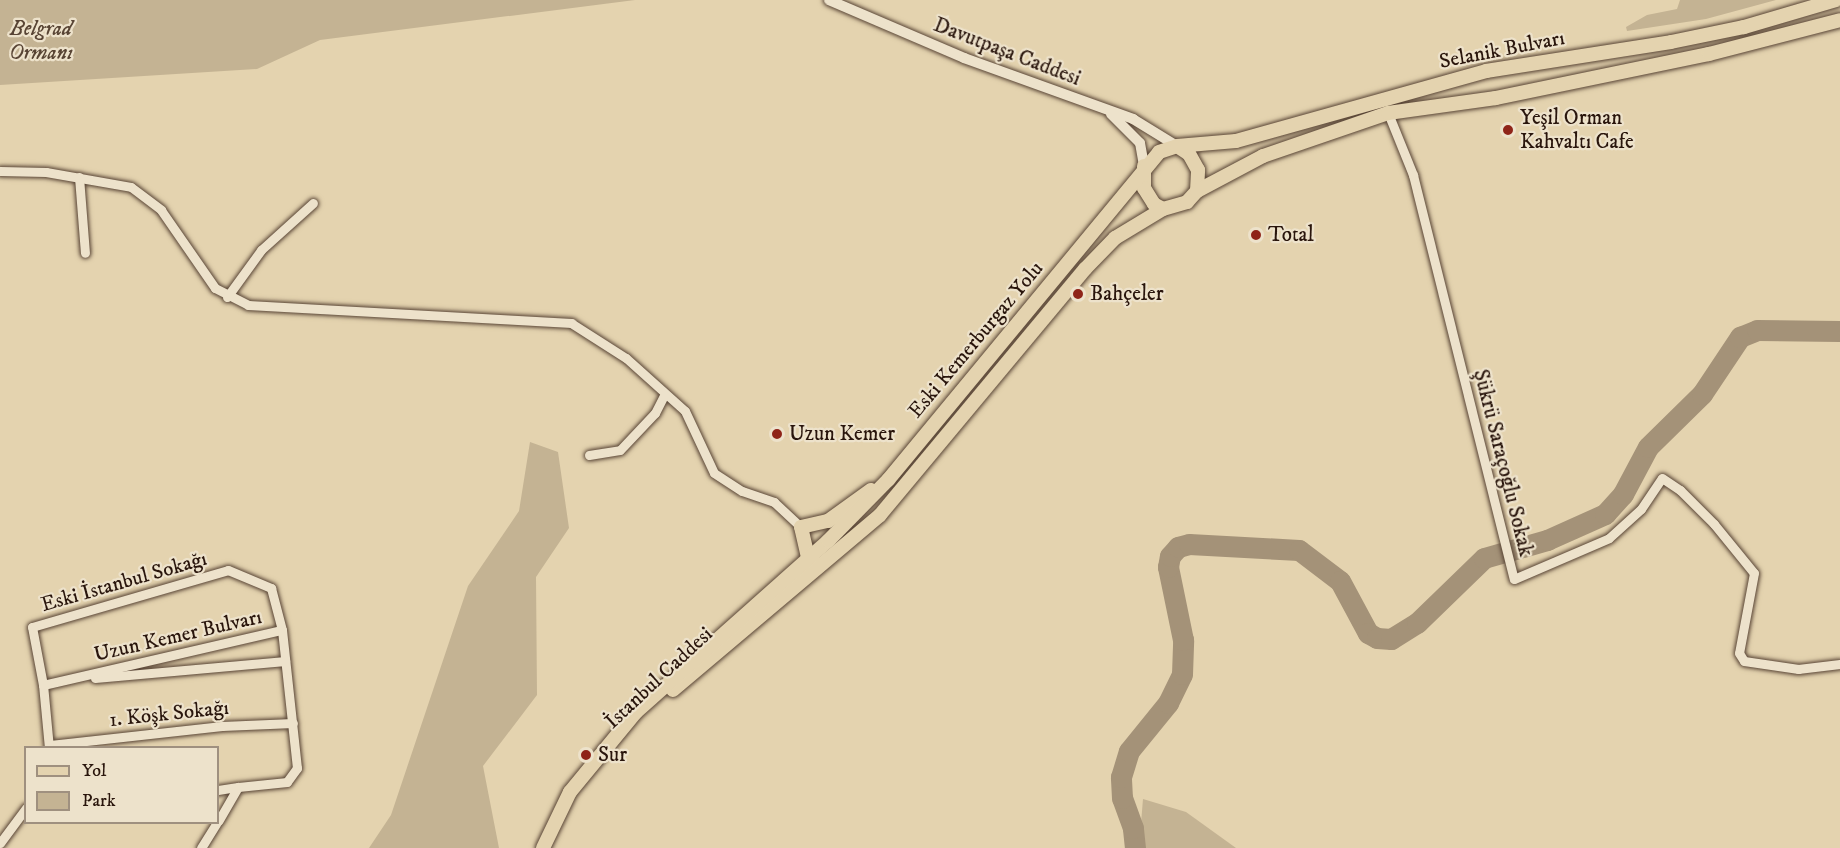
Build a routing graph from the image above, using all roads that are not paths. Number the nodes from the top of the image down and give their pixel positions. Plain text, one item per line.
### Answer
1 (829, 0) edge
2 (1836, 0) edge
3 (1840, 20) edge
4 (1106, 111) junction
5 (1388, 113) junction
6 (1177, 146) junction
7 (1143, 166) junction
8 (0, 171) edge
9 (79, 177) junction
10 (1197, 191) junction
11 (313, 203) dead end
12 (1163, 209) junction
13 (85, 253) dead end
14 (227, 297) junction
15 (664, 395) junction
16 (589, 455) dead end
17 (888, 480) junction
18 (801, 527) junction
19 (822, 546) junction
20 (808, 558) junction
21 (826, 564) junction
22 (282, 630) junction
23 (285, 661) junction
24 (1840, 664) edge
25 (83, 678) junction
26 (43, 685) junction
27 (293, 723) junction
28 (49, 746) edge
29 (238, 787) junction
30 (219, 789) edge
31 (24, 811) edge
32 (219, 819) edge
33 (216, 824) edge
34 (0, 843) edge
35 (201, 848) edge
36 (543, 848) edge
37 (551, 848) edge

1 - 4 street, Davutpaşa Caddesi
2 - 6 main road, Selanik Bulvarı
3 - 5 main road, Selanik Bulvarı
4 - 6 street, Davutpaşa Caddesi
4 - 7 street
5 - 10 main road, Selanik Bulvarı
5 - 24 street, Şükrü Saraçoğlu Sokak
6 - 7 main road
6 - 10 main road
7 - 12 main road
7 - 17 main road, Eski Kemerburgaz Yolu
8 - 9 street
9 - 13 street
9 - 14 street
10 - 12 main road
11 - 14 street
12 - 21 main road, Eski Kemerburgaz Yolu
14 - 15 street
15 - 16 street
15 - 18 street
17 - 18 main road
17 - 19 main road, Eski Kemerburgaz Yolu
18 - 19 main road
18 - 20 main road
19 - 20 main road, Eski Kemerburgaz Yolu
19 - 21 main road
20 - 21 main road
20 - 36 main road, İstanbul Caddesi
21 - 37 main road, İstanbul Caddesi
22 - 23 street, Eski İstanbul Sokağı
22 - 25 street, Uzun Kemer Bulvarı
22 - 26 street, Eski İstanbul Sokağı
23 - 25 street, Uzun Kemer Bulvarı
23 - 27 street, Eski İstanbul Sokağı
25 - 26 street, Uzun Kemer Bulvarı
26 - 28 street, Eski İstanbul Sokağı
27 - 28 street, 1. Köşk Sokağı
27 - 29 street, Eski İstanbul Sokağı
29 - 30 street, Eski İstanbul Sokağı
29 - 32 street
31 - 34 street
33 - 35 street

